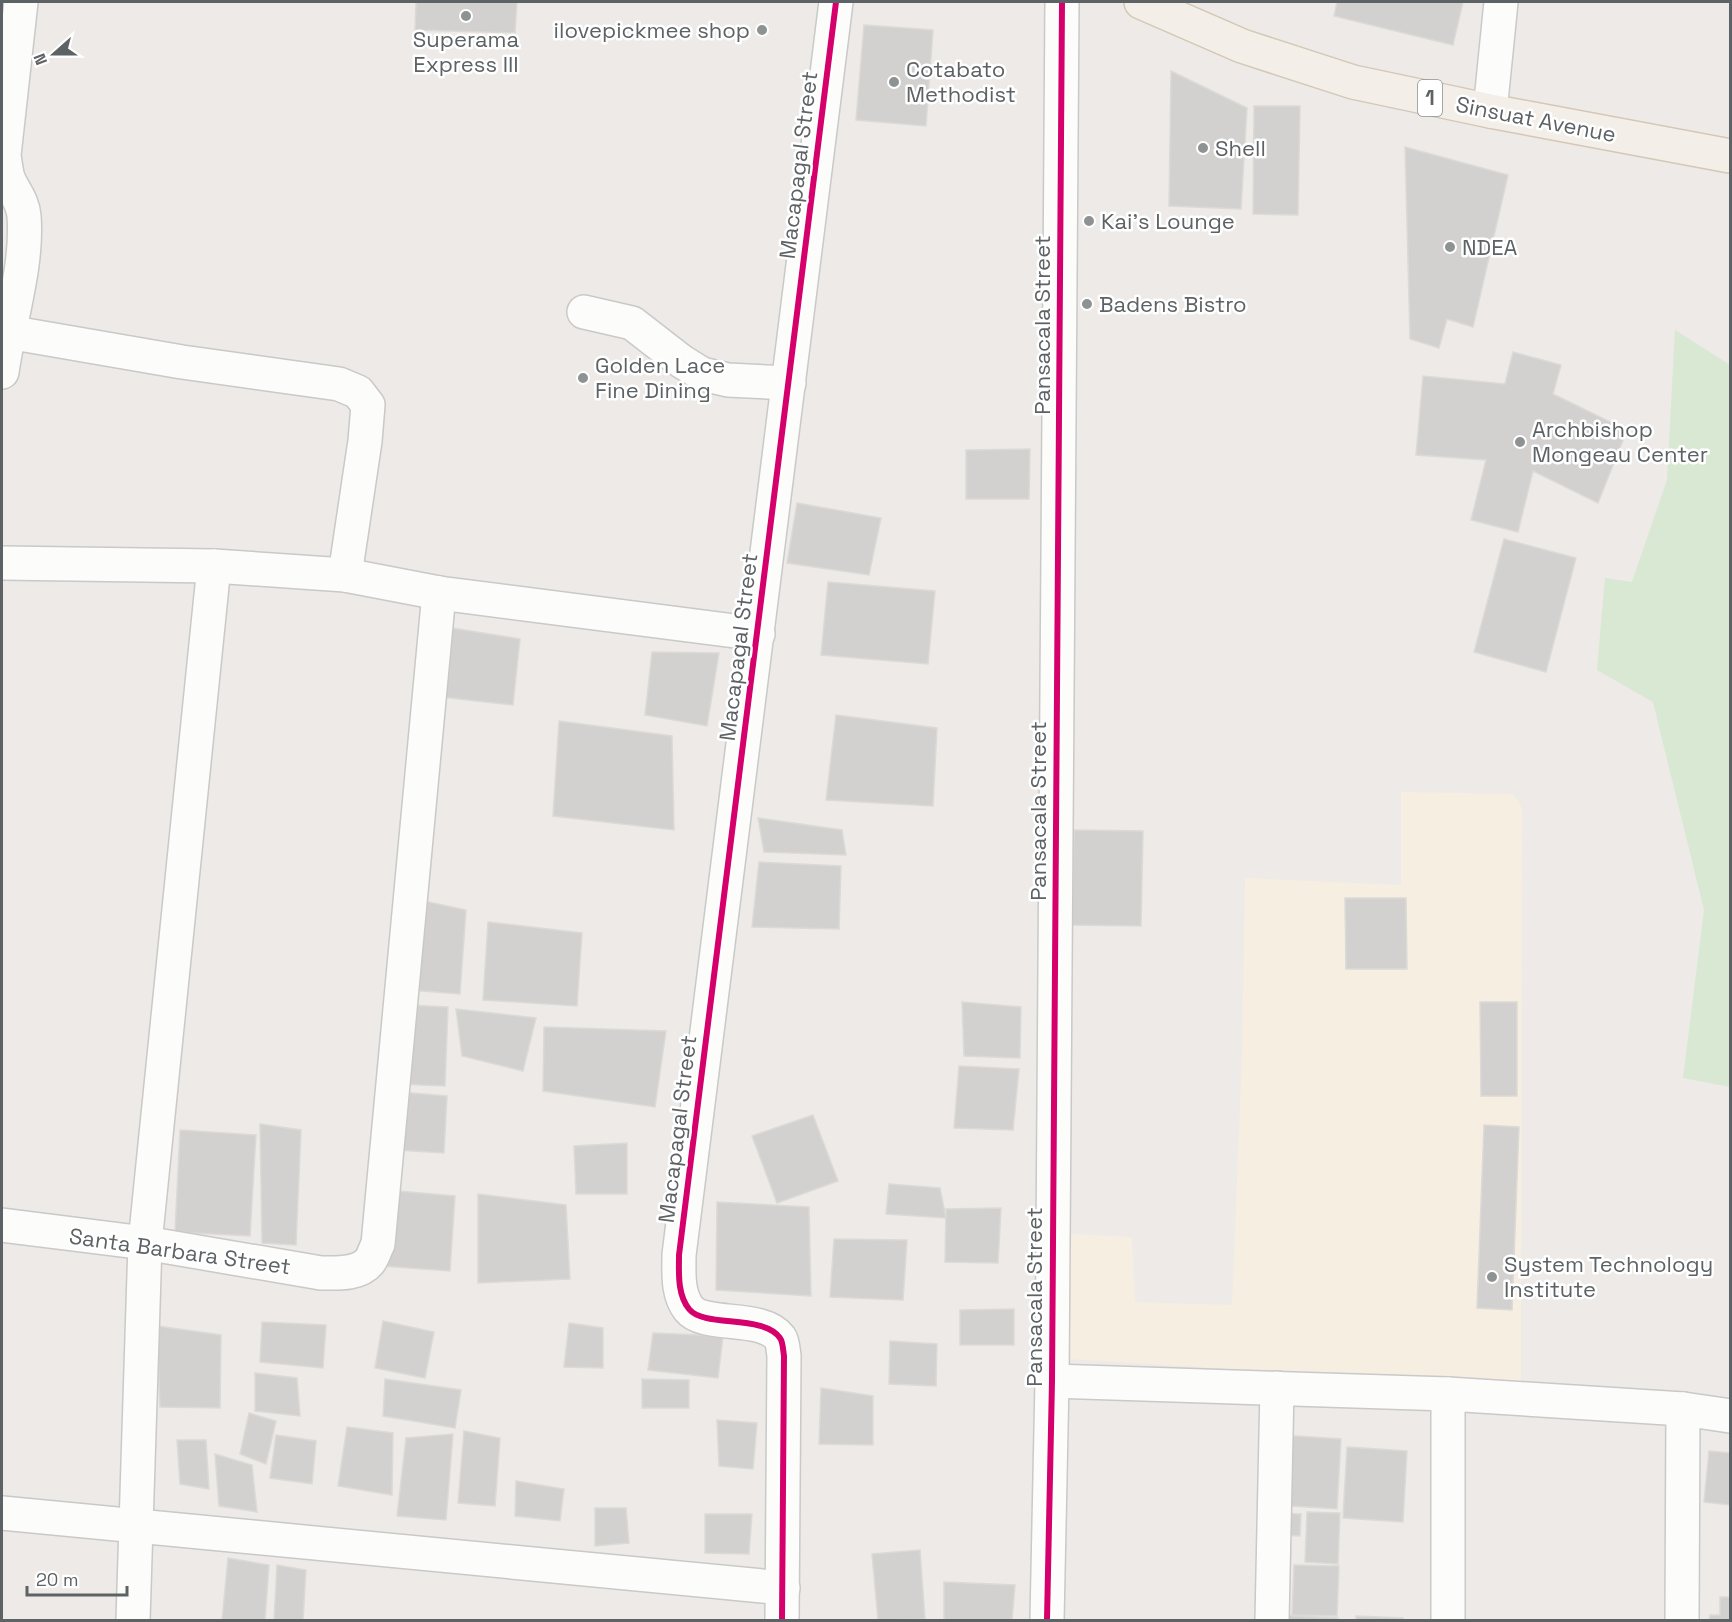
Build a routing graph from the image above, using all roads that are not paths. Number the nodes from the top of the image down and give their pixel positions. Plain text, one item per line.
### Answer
1 (21, 2) edge
2 (836, 2) edge
3 (1062, 2) edge
4 (1141, 2) edge
5 (1500, 2) edge
6 (1490, 111) junction
7 (1731, 156) edge
8 (584, 312) dead end
9 (8, 332) junction
10 (2, 372) edge
11 (789, 383) junction
12 (2, 563) edge
13 (214, 566) junction
14 (345, 575) junction
15 (439, 593) junction
16 (758, 634) junction
17 (2, 1226) edge
18 (145, 1243) junction
19 (1052, 1382) junction
20 (1277, 1388) junction
21 (1448, 1394) junction
22 (1683, 1409) junction
23 (1731, 1416) edge
24 (2, 1513) edge
25 (137, 1527) junction
26 (783, 1588) junction
27 (133, 1620) edge
28 (782, 1620) edge
29 (1047, 1620) edge
30 (1272, 1620) edge
31 (1448, 1620) edge
32 (1682, 1620) edge

1 - 9 street
2 - 11 street, Macapagal Street
3 - 19 street, Pansacala Street
4 - 6 main road, Sinsuat Avenue / 1
5 - 6 street
6 - 7 main road, Sinsuat Avenue / 1
8 - 11 street
9 - 10 street
9 - 14 street
11 - 16 street, Macapagal Street
12 - 13 street
13 - 14 street
13 - 18 street
14 - 15 street
15 - 16 street
15 - 18 street, Santa Barbara Street
16 - 26 street, Macapagal Street
17 - 18 street, Santa Barbara Street
18 - 25 street
19 - 20 street
19 - 29 street, Pansacala Street
20 - 21 street
20 - 30 street
21 - 22 street
21 - 31 street
22 - 23 street
22 - 32 street
24 - 25 street
25 - 26 street
25 - 27 street
26 - 28 street

